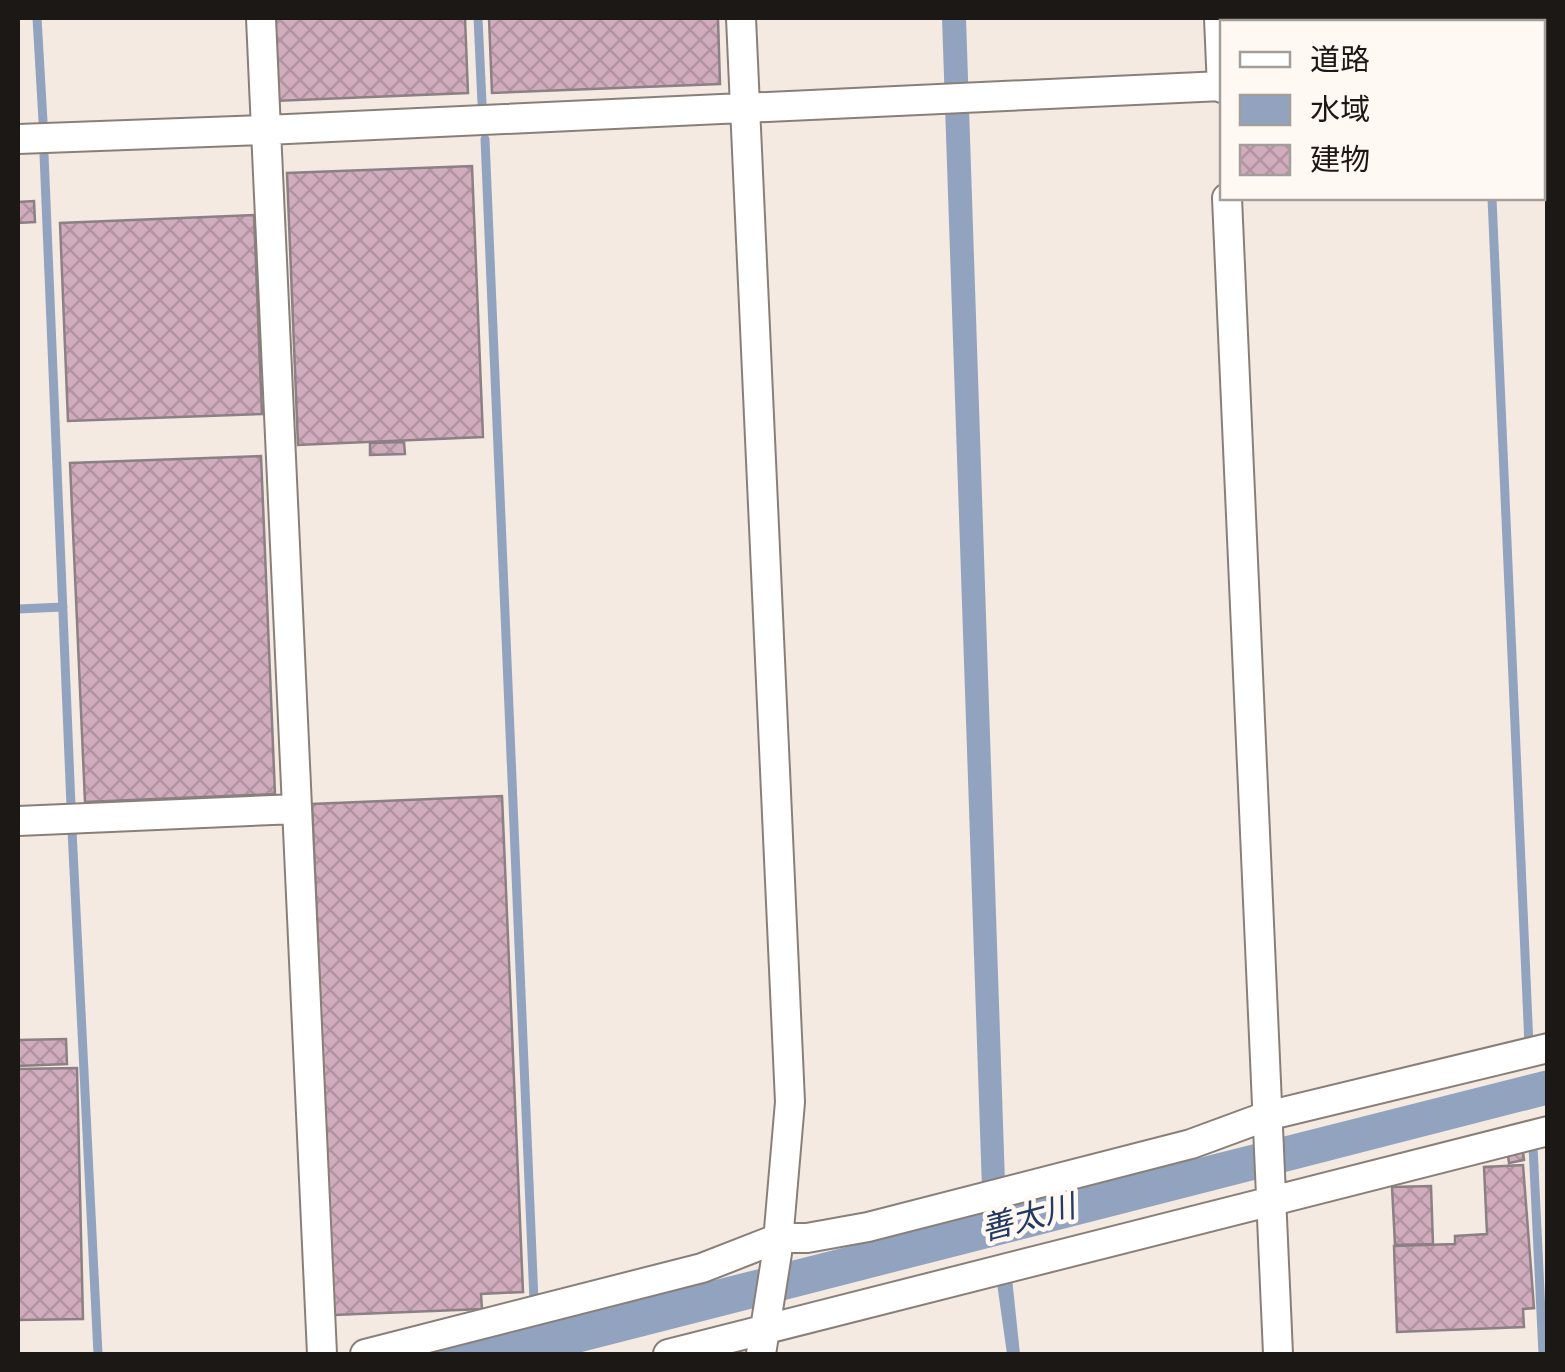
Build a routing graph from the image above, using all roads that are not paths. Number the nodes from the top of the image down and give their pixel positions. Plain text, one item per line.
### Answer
1 (261, 18) edge
2 (741, 18) edge
3 (1220, 87) edge
4 (744, 106) junction
5 (266, 130) junction
6 (18, 139) edge
7 (1227, 200) edge
8 (297, 809) junction
9 (18, 821) edge
10 (1548, 1048) edge
11 (1267, 1121) junction
12 (1548, 1131) edge
13 (1271, 1197) junction
14 (778, 1246) junction
15 (763, 1335) edge
16 (322, 1354) edge
17 (364, 1354) edge
18 (668, 1354) edge
19 (1278, 1354) edge

1 - 5 street
2 - 4 street
3 - 4 street
4 - 5 street
4 - 14 street
5 - 6 street
5 - 8 street
7 - 11 street
8 - 9 street
8 - 16 street
10 - 11 street
11 - 13 street
11 - 14 street
12 - 13 street
13 - 15 street
13 - 19 street
14 - 15 street
14 - 17 street
15 - 18 street

